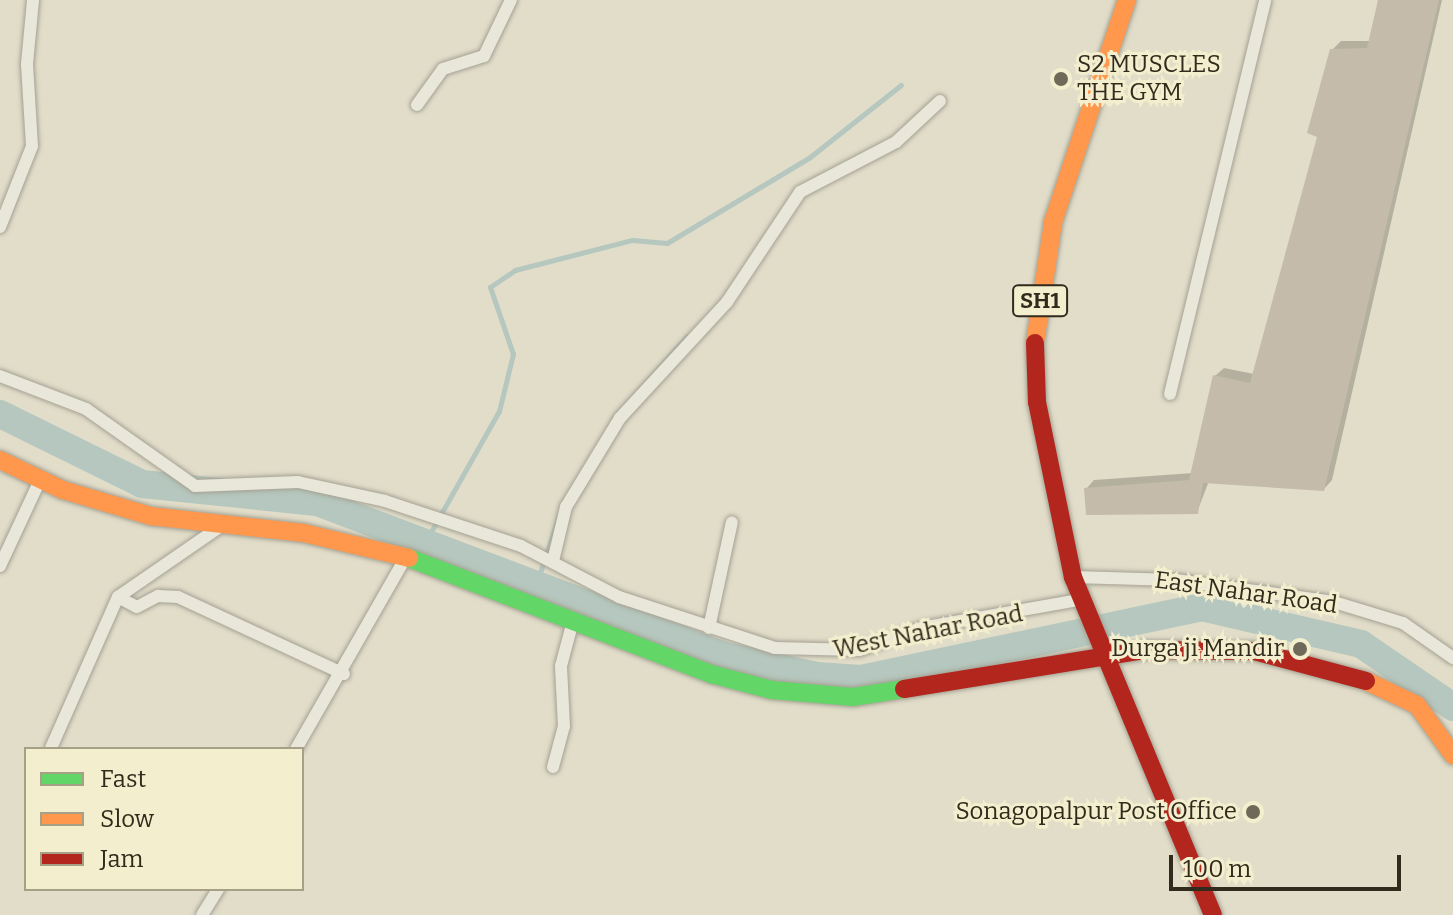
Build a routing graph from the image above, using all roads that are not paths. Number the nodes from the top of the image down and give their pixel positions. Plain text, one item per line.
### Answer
1 (33, 0) edge
2 (511, 0) edge
3 (1127, 0) edge
4 (1265, 0) edge
5 (940, 101) dead end
6 (417, 105) dead end
7 (0, 227) edge
8 (0, 376) edge
9 (1170, 394) dead end
10 (0, 460) edge
11 (41, 478) junction
12 (732, 522) dead end
13 (224, 524) junction
14 (406, 557) junction
15 (552, 561) junction
16 (0, 566) edge
17 (1073, 577) junction
18 (118, 597) junction
19 (1085, 603) junction
20 (573, 621) junction
21 (709, 628) junction
22 (1104, 646) junction
23 (1453, 658) edge
24 (344, 674) junction
25 (51, 747) edge
26 (297, 747) edge
27 (1453, 755) edge
28 (553, 767) dead end
29 (217, 891) edge
30 (202, 915) edge
31 (1213, 915) edge

1 - 7 street
2 - 6 street
3 - 17 street, SH1
4 - 9 street
5 - 15 street
8 - 15 street, West Nahar Road
10 - 11 street
11 - 13 street
11 - 16 street
12 - 21 street
13 - 14 street
13 - 18 street
14 - 20 street
14 - 24 street
15 - 21 street, West Nahar Road
17 - 19 street, SH1
17 - 23 street, East Nahar Road
18 - 24 street
18 - 25 street
19 - 21 street, West Nahar Road
19 - 22 street, SH1
20 - 22 street
20 - 28 street
22 - 27 street
22 - 31 street, SH1
24 - 26 street
29 - 30 street

